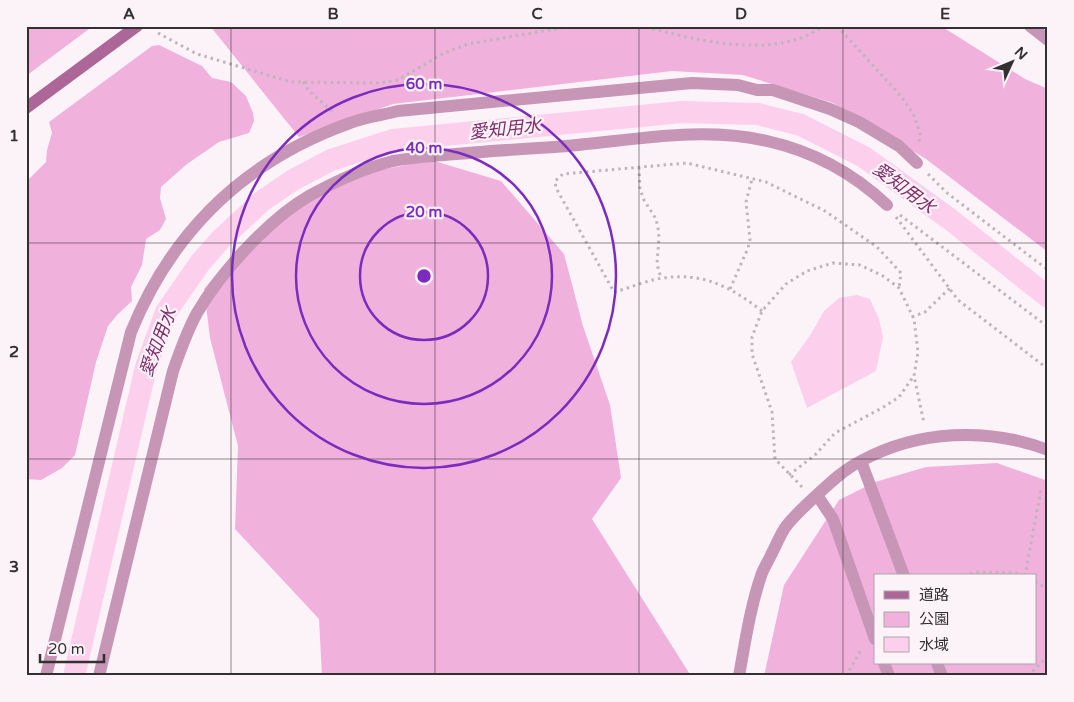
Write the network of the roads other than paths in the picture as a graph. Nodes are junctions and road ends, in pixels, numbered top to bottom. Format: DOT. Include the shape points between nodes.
graph roads {
  1 [pos="137,26"];
  2 [pos="1030,26"];
  3 [pos="1048,40"];
  4 [pos="26,108"];
  5 [pos="917,163"];
  6 [pos="887,201"];
  7 [pos="1048,450"];
  8 [pos="861,461"];
  9 [pos="816,496"];
  10 [pos="903,574"];
  11 [pos="874,635"];
  12 [pos="884,664"];
  13 [pos="937,664"];
  14 [pos="46,676"];
  15 [pos="99,676"];
  16 [pos="739,676"];
  17 [pos="889,676"];
  18 [pos="942,676"];
  1 -- 4 [label="street"];
  2 -- 3 [label="street"];
  5 -- 14 [label="street" via="899,146 830,109 773,90 692,84 398,111 351,122 296,146 246,177 200,218 154,284 131,332"];
  6 -- 15 [label="street" via="820,158 791,147 739,136 700,133 394,161 365,170 308,197 291,208 244,252 215,286 186,336 173,371"];
  7 -- 8 [label="street" via="974,434 945,435 892,447"];
  8 -- 9 [label="street" via="837,476"];
  8 -- 10 [label="street"];
  9 -- 11 [label="street" via="833,518"];
  9 -- 16 [label="street" via="786,526 761,575"];
  12 -- 17 [label="street"];
  13 -- 18 [label="street"];
}
